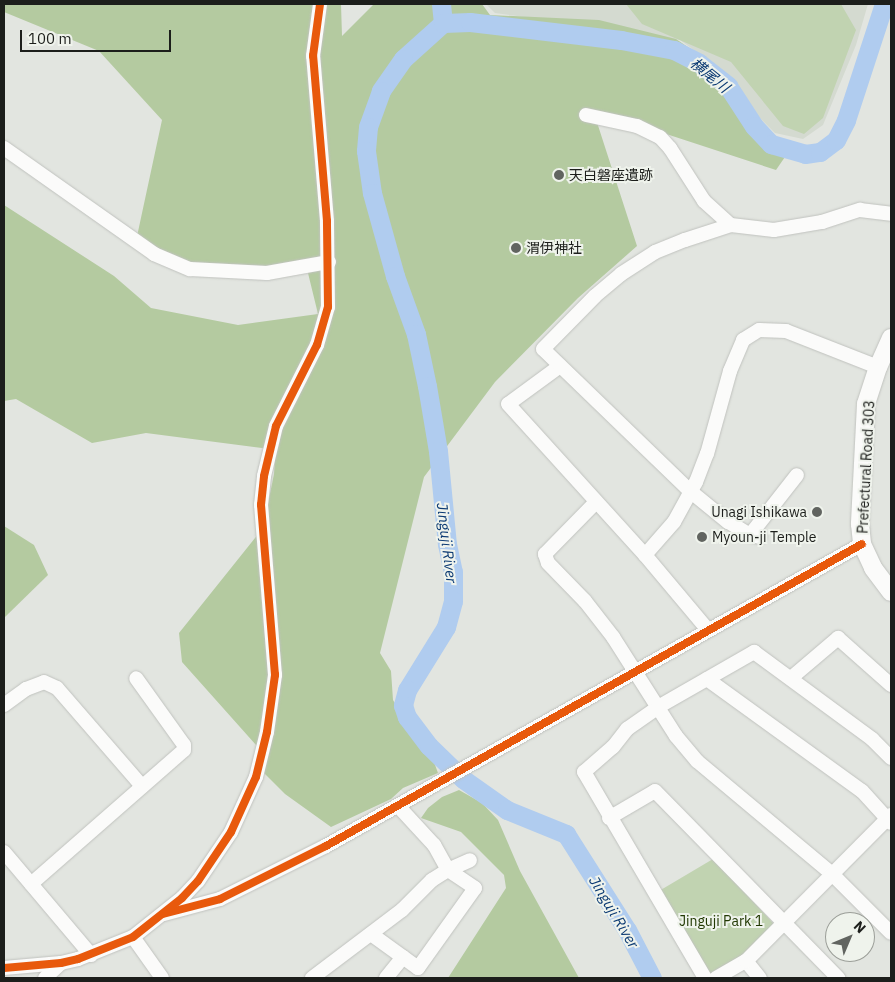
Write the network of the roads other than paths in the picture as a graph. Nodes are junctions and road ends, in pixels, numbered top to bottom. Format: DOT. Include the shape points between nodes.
graph roads {
  1 [pos="320,4"];
  2 [pos="586,115"];
  3 [pos="4,148"];
  4 [pos="891,214"];
  5 [pos="732,225"];
  6 [pos="329,262"];
  7 [pos="891,338"];
  8 [pos="884,362"];
  9 [pos="560,366"];
  10 [pos="797,475"];
  11 [pos="690,491"];
  12 [pos="596,502"];
  13 [pos="862,544"];
  14 [pos="645,555"];
  15 [pos="891,592"];
  16 [pos="708,630"];
  17 [pos="634,671"];
  18 [pos="136,678"];
  19 [pos="790,678"];
  20 [pos="707,679"];
  21 [pos="891,685"];
  22 [pos="4,705"];
  23 [pos="658,707"];
  24 [pos="891,758"];
  25 [pos="142,786"];
  26 [pos="398,806"];
  27 [pos="609,818"];
  28 [pos="890,819"];
  29 [pos="4,852"];
  30 [pos="470,860"];
  31 [pos="448,870"];
  32 [pos="832,874"];
  33 [pos="31,884"];
  34 [pos="162,914"];
  35 [pos="783,924"];
  36 [pos="891,933"];
  37 [pos="370,934"];
  38 [pos="133,937"];
  39 [pos="91,955"];
  40 [pos="403,957"];
  41 [pos="746,961"];
  42 [pos="61,963"];
  43 [pos="4,968"];
  44 [pos="45,978"];
  45 [pos="162,978"];
  46 [pos="312,978"];
  47 [pos="386,978"];
  48 [pos="704,978"];
  49 [pos="716,978"];
  50 [pos="760,978"];
  51 [pos="838,978"];
  1 -- 6 [label="street" via="313,56"];
  2 -- 5 [label="street" via="638,126 660,138 670,148 704,202"];
  3 -- 6 [label="street" via="154,254 190,269 266,274"];
  4 -- 5 [label="street" via="860,210 822,222 774,230"];
  5 -- 9 [label="street" via="655,252 621,274 543,349"];
  6 -- 34 [label="street" via="328,307 317,345 276,426 264,476 261,505 275,675 267,732 256,777 230,832 203,875"];
  7 -- 8 [label="main road, Prefectural Road 303"];
  8 -- 11 [label="street" via="786,331 759,330 743,340 730,371 707,454"];
  8 -- 13 [label="main road, Prefectural Road 303" via="866,404 860,524"];
  9 -- 11 [label="street"];
  9 -- 12 [label="street" via="508,404"];
  10 -- 11 [label="street" via="755,536 728,522"];
  11 -- 14 [label="street" via="674,522"];
  12 -- 14 [label="street"];
  12 -- 17 [label="street" via="546,554 548,563 585,601"];
  13 -- 15 [label="main road, Prefectural Road 303" via="873,568"];
  13 -- 16 [label="street"];
  14 -- 16 [label="street"];
  16 -- 17 [label="street"];
  17 -- 23 [label="street"];
  17 -- 26 [label="street"];
  18 -- 25 [label="street" via="184,745 184,750"];
  19 -- 20 [label="street" via="754,652"];
  19 -- 21 [label="street" via="838,638"];
  19 -- 24 [label="street" via="872,739"];
  20 -- 23 [label="street"];
  20 -- 28 [label="street" via="862,791"];
  22 -- 25 [label="street" via="26,689 44,682 57,688"];
  23 -- 27 [label="street" via="627,729 614,747 584,772"];
  23 -- 32 [label="street" via="676,736 698,761"];
  25 -- 33 [label="street"];
  26 -- 31 [label="street" via="434,845"];
  26 -- 34 [label="street" via="220,899"];
  27 -- 35 [label="street" via="655,791"];
  27 -- 48 [label="street"];
  28 -- 32 [label="street"];
  29 -- 33 [label="street"];
  30 -- 31 [label="street"];
  31 -- 37 [label="street"];
  31 -- 40 [label="street" via="475,888 418,968"];
  32 -- 35 [label="street"];
  32 -- 36 [label="street"];
  33 -- 39 [label="street"];
  34 -- 38 [label="street"];
  35 -- 41 [label="street"];
  35 -- 51 [label="street"];
  37 -- 40 [label="street"];
  37 -- 46 [label="street"];
  38 -- 39 [label="street"];
  38 -- 45 [label="street"];
  39 -- 42 [label="street"];
  40 -- 47 [label="street"];
  41 -- 49 [label="street"];
  41 -- 50 [label="street"];
  42 -- 43 [label="street"];
  42 -- 44 [label="street"];
}
